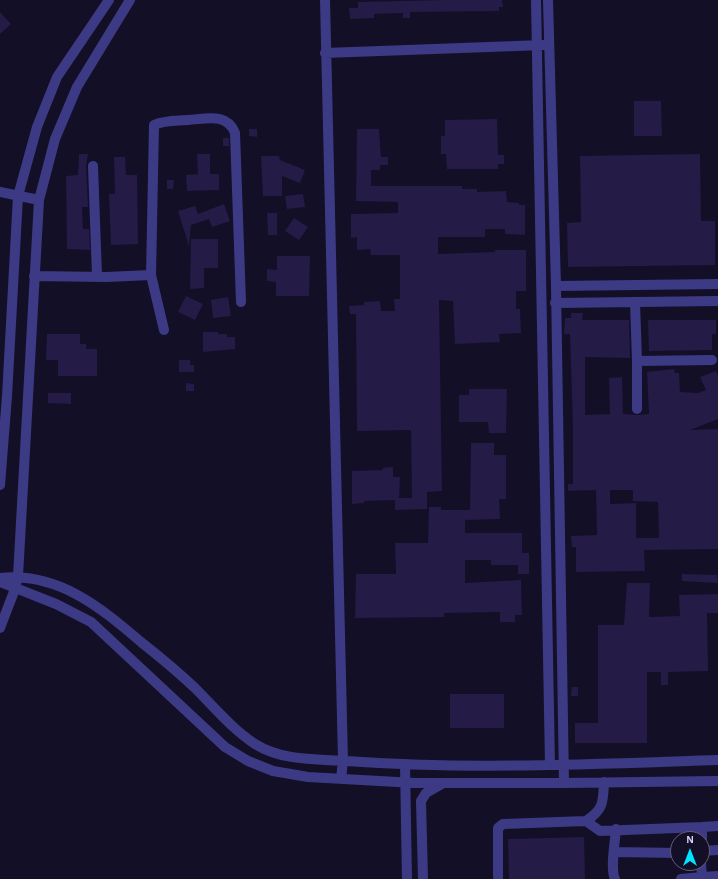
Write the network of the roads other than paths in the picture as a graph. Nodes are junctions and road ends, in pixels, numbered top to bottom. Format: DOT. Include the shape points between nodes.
graph roads {
  1 [pos="109,0"];
  2 [pos="130,0"];
  3 [pos="325,0"];
  4 [pos="536,0"];
  5 [pos="548,0"];
  6 [pos="536,44"];
  7 [pos="549,45"];
  8 [pos="325,53"];
  9 [pos="93,166"];
  10 [pos="0,192"];
  11 [pos="18,196"];
  12 [pos="39,200"];
  13 [pos="151,275"];
  14 [pos="34,276"];
  15 [pos="97,276"];
  16 [pos="718,284"];
  17 [pos="556,286"];
  18 [pos="718,301"];
  19 [pos="241,302"];
  20 [pos="635,302"];
  21 [pos="555,303"];
  22 [pos="164,330"];
  23 [pos="712,360"];
  24 [pos="637,361"];
  25 [pos="637,409"];
  26 [pos="0,485"];
  27 [pos="18,576"];
  28 [pos="0,578"];
  29 [pos="0,582"];
  30 [pos="15,589"];
  31 [pos="0,628"];
  32 [pos="718,760"];
  33 [pos="343,761"];
  34 [pos="405,764"];
  35 [pos="550,765"];
  36 [pos="564,765"];
  37 [pos="341,779"];
  38 [pos="718,781"];
  39 [pos="406,782"];
  40 [pos="604,782"];
  41 [pos="444,783"];
  42 [pos="564,783"];
  43 [pos="586,821"];
  44 [pos="718,826"];
  45 [pos="702,827"];
  46 [pos="616,829"];
  47 [pos="718,850"];
  48 [pos="614,852"];
  49 [pos="670,853"];
  50 [pos="702,871"];
  51 [pos="718,876"];
  52 [pos="702,877"];
  53 [pos="407,879"];
  54 [pos="423,879"];
  55 [pos="498,879"];
  56 [pos="615,879"];
  57 [pos="681,879"];
  1 -- 11 [label="street" via="57,77 37,128"];
  2 -- 12 [label="street" via="77,87 55,139"];
  3 -- 8 [label="street"];
  4 -- 6 [label="street"];
  5 -- 7 [label="street"];
  6 -- 7 [label="street"];
  6 -- 8 [label="street"];
  6 -- 35 [label="street"];
  7 -- 17 [label="street"];
  8 -- 33 [label="street"];
  9 -- 15 [label="street"];
  10 -- 11 [label="street"];
  11 -- 12 [label="street"];
  11 -- 26 [label="street"];
  12 -- 14 [label="street"];
  13 -- 15 [label="street"];
  13 -- 19 [label="street" via="154,125 163,121 221,118 232,126 235,133"];
  13 -- 22 [label="street"];
  14 -- 15 [label="street"];
  14 -- 27 [label="street"];
  16 -- 17 [label="street"];
  17 -- 21 [label="street"];
  18 -- 20 [label="street"];
  20 -- 21 [label="street"];
  20 -- 24 [label="street"];
  21 -- 36 [label="street"];
  23 -- 24 [label="street"];
  24 -- 25 [label="street"];
  27 -- 28 [label="street"];
  27 -- 30 [label="street"];
  27 -- 33 [label="street" via="73,591 101,608 182,675 235,728 256,744 278,754"];
  29 -- 30 [label="street"];
  30 -- 31 [label="street"];
  30 -- 37 [label="street" via="56,604 91,622 225,747 248,761 273,771"];
  32 -- 36 [label="street"];
  33 -- 34 [label="street"];
  33 -- 37 [label="street"];
  34 -- 35 [label="street"];
  34 -- 39 [label="street"];
  35 -- 36 [label="street"];
  36 -- 42 [label="street"];
  37 -- 39 [label="street"];
  38 -- 40 [label="street"];
  39 -- 41 [label="street"];
  39 -- 53 [label="street"];
  40 -- 42 [label="street"];
  40 -- 43 [label="street" via="603,802 597,814"];
  41 -- 42 [label="street"];
  41 -- 54 [label="street" via="426,793 421,801"];
  43 -- 46 [label="street" via="600,831"];
  43 -- 55 [label="street" via="503,824 498,828"];
  44 -- 45 [label="street"];
  45 -- 46 [label="street"];
  45 -- 47 [label="street" via="702,851"];
  46 -- 48 [label="street"];
  48 -- 49 [label="street"];
  48 -- 56 [label="street"];
  50 -- 52 [label="street"];
  51 -- 52 [label="street"];
  52 -- 57 [label="street"];
}
